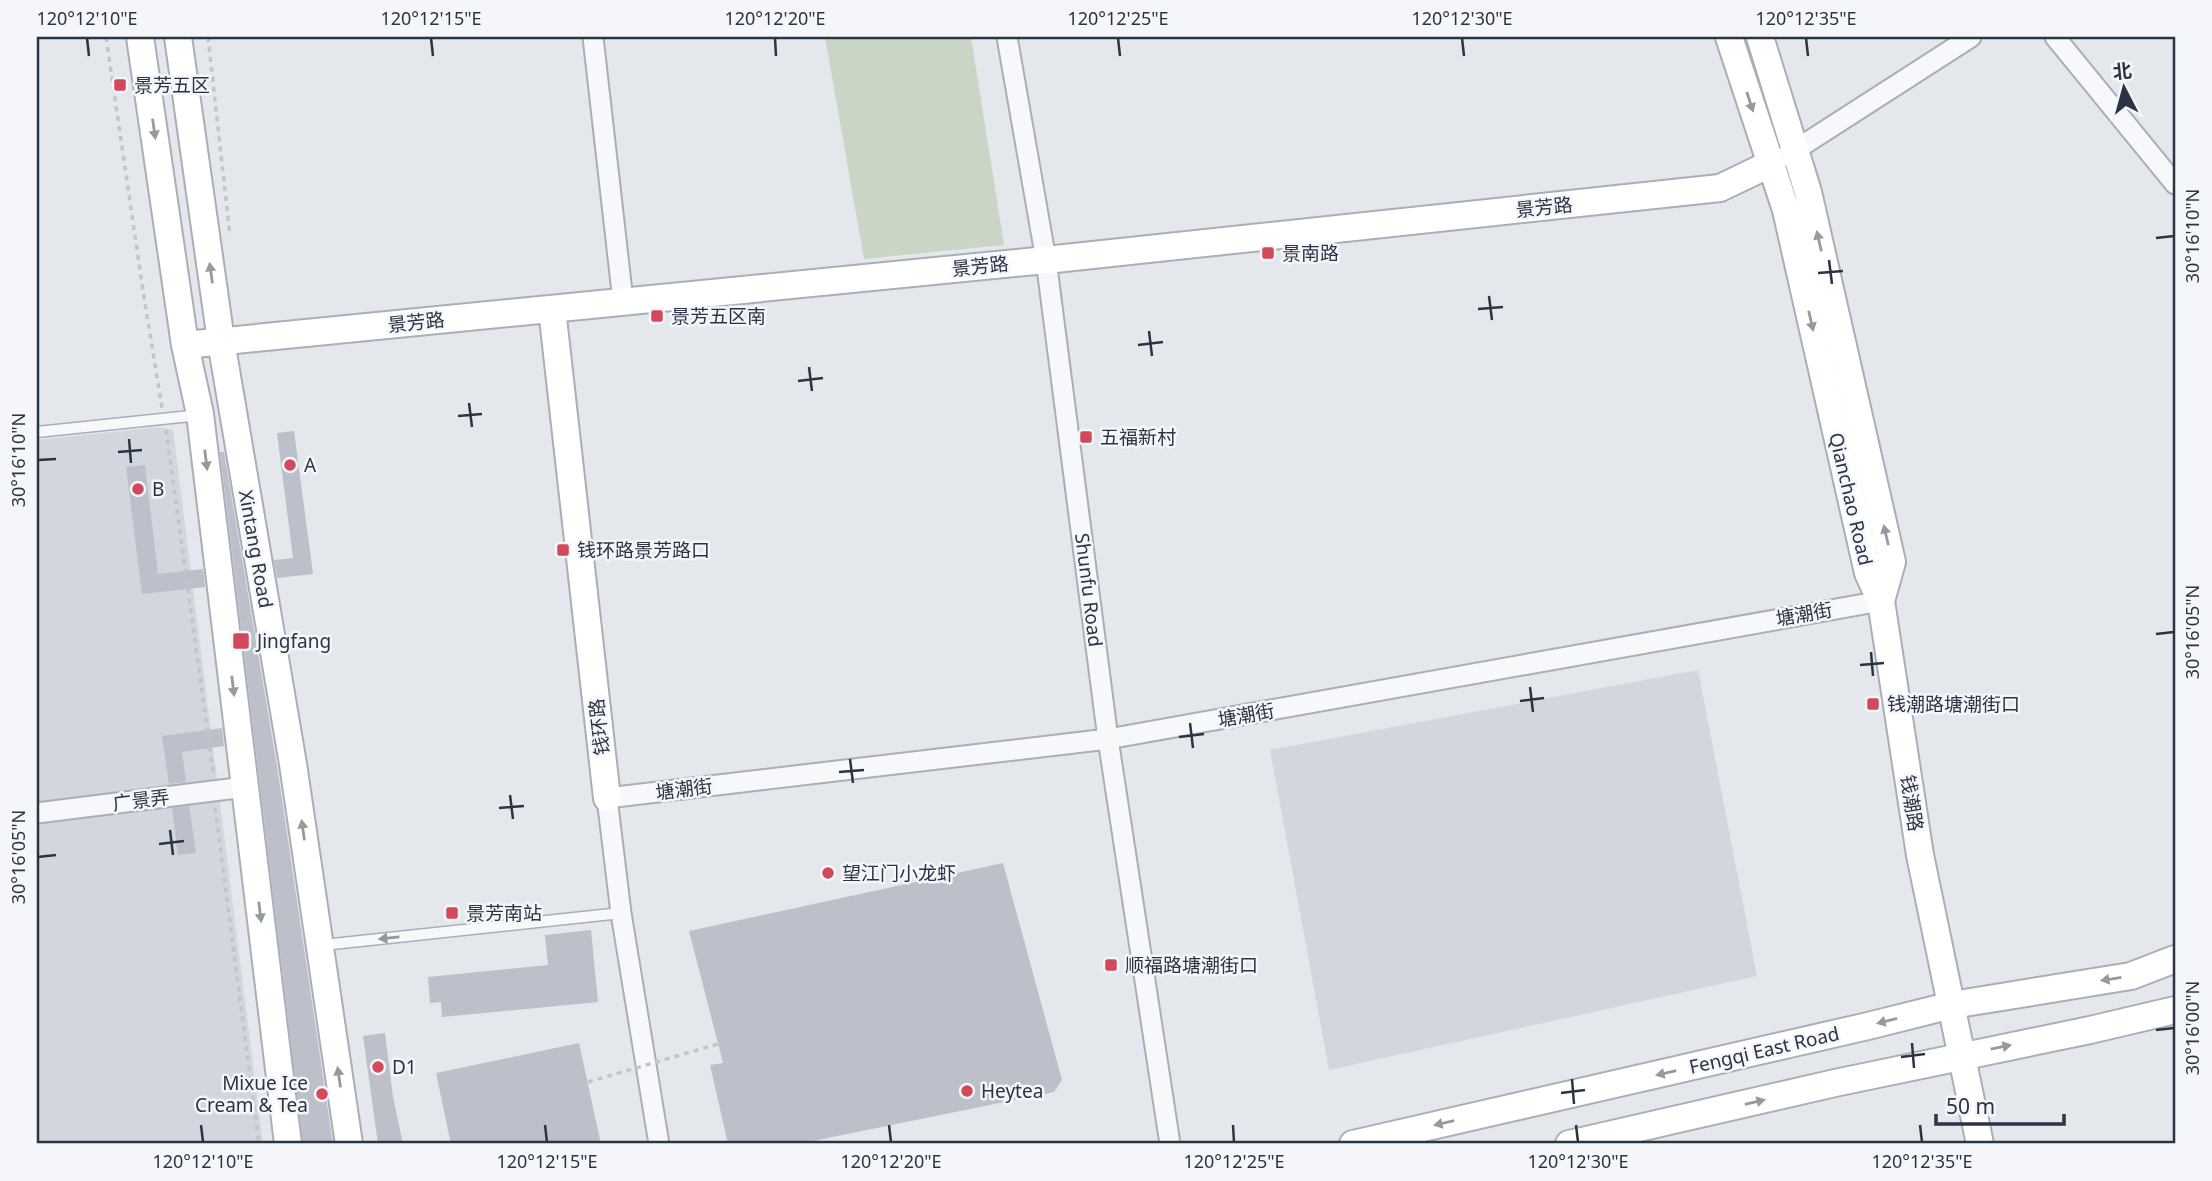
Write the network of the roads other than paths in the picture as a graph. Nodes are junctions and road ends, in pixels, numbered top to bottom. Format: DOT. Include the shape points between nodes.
graph roads {
  1 [pos="140,37"];
  2 [pos="178,37"];
  3 [pos="593,37"];
  4 [pos="1007,37"];
  5 [pos="1729,37"];
  6 [pos="1760,37"];
  7 [pos="1971,37"];
  8 [pos="2055,37"];
  9 [pos="1797,150"];
  10 [pos="1770,164"];
  11 [pos="2175,184"];
  12 [pos="1045,260"];
  13 [pos="623,301"];
  14 [pos="552,309"];
  15 [pos="221,341"];
  16 [pos="185,345"];
  17 [pos="200,414"];
  18 [pos="37,432"];
  19 [pos="1881,601"];
  20 [pos="1108,739"];
  21 [pos="245,786"];
  22 [pos="607,798"];
  23 [pos="37,813"];
  24 [pos="621,913"];
  25 [pos="320,946"];
  26 [pos="2175,958"];
  27 [pos="1952,1005"];
  28 [pos="2175,1010"];
  29 [pos="1961,1055"];
  30 [pos="288,1144"];
  31 [pos="349,1144"];
  32 [pos="659,1144"];
  33 [pos="1170,1144"];
  34 [pos="1353,1144"];
  35 [pos="1569,1144"];
  36 [pos="1980,1144"];
  1 -- 16 [label="main road, Xintang Road, one-way"];
  15 -- 2 [label="main road, Xintang Road, one-way"];
  3 -- 13 [label="street"];
  4 -- 12 [label="street, Shunfu Road"];
  5 -- 10 [label="main road, Qianchao Road, one-way"];
  6 -- 9 [label="main road, Qianchao Road"];
  7 -- 9 [label="street"];
  8 -- 11 [label="street"];
  9 -- 10 [label="street"];
  19 -- 9 [label="main road, Qianchao Road, one-way" via="1892,562"];
  10 -- 12 [label="main road, 景芳路" via="1720,188"];
  10 -- 19 [label="main road, Qianchao Road, one-way" via="1786,211 1868,573"];
  12 -- 13 [label="main road, 景芳路"];
  12 -- 20 [label="street, Shunfu Road"];
  13 -- 14 [label="main road, 景芳路"];
  14 -- 15 [label="main road, 景芳路"];
  14 -- 22 [label="main road, 钱环路"];
  15 -- 16 [label="main road, 景芳路"];
  25 -- 15 [label="main road, Xintang Road, one-way"];
  16 -- 17 [label="main road, Xintang Road"];
  17 -- 18 [label="lane"];
  17 -- 21 [label="main road, Xintang Road, one-way"];
  19 -- 20 [label="street, 塘潮街"];
  19 -- 27 [label="main road, 钱潮路" via="1920,855"];
  20 -- 22 [label="street, 塘潮街"];
  20 -- 33 [label="street, Shunfu Road"];
  21 -- 23 [label="street, 广景弄"];
  21 -- 30 [label="main road, Xintang Road, one-way"];
  22 -- 24 [label="street, 钱环路"];
  24 -- 25 [label="lane, one-way"];
  24 -- 32 [label="street, 钱环路"];
  31 -- 25 [label="main road, Xintang Road, one-way"];
  26 -- 27 [label="main road, Fengqi East Road, one-way" via="2131,976"];
  27 -- 29 [label="main road"];
  27 -- 34 [label="main road, Fengqi East Road, one-way"];
  29 -- 28 [label="main road, one-way"];
  35 -- 29 [label="main road, one-way"];
  29 -- 36 [label="main road"];
}
